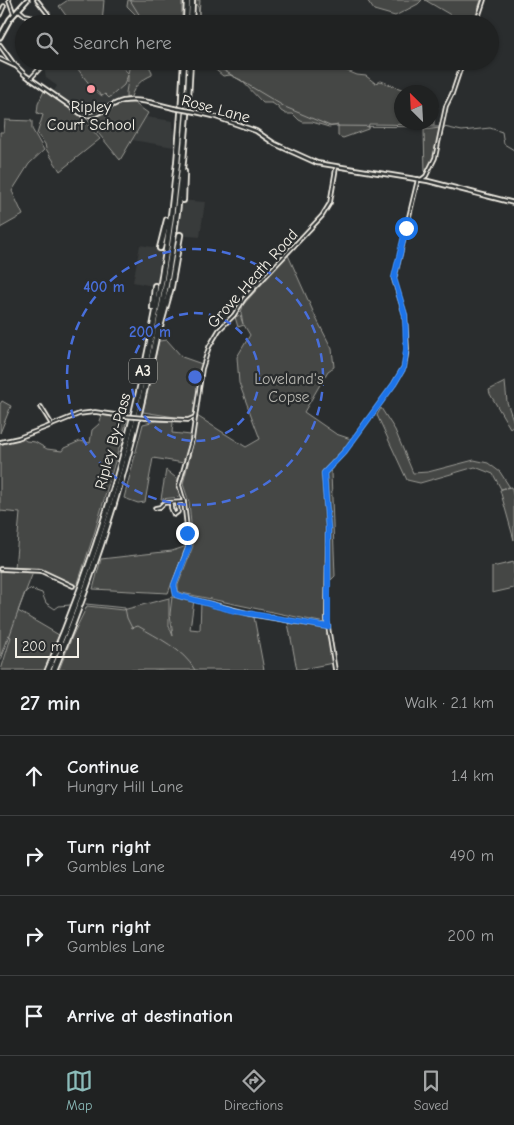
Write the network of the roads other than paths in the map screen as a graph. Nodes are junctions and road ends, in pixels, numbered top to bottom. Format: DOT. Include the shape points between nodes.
graph roads {
  1 [pos="9,0"];
  2 [pos="27,0"];
  3 [pos="37,0"];
  4 [pos="187,0"];
  5 [pos="192,0"];
  6 [pos="484,0"];
  7 [pos="4,6"];
  8 [pos="18,9"];
  9 [pos="14,14"];
  10 [pos="48,14"];
  11 [pos="0,15"];
  12 [pos="25,15"];
  13 [pos="186,15"];
  14 [pos="191,15"];
  15 [pos="479,15"];
  16 [pos="0,37"];
  17 [pos="0,45"];
  18 [pos="9,57"];
  19 [pos="0,59"];
  20 [pos="5,60"];
  21 [pos="15,64"];
  22 [pos="15,66"];
  23 [pos="20,70"];
  24 [pos="38,70"];
  25 [pos="183,70"];
  26 [pos="189,70"];
  27 [pos="460,70"];
  28 [pos="30,79"];
  29 [pos="184,136"];
  30 [pos="336,168"];
  31 [pos="176,171"];
  32 [pos="426,176"];
  33 [pos="420,179"];
  34 [pos="428,181"];
  35 [pos="183,200"];
  36 [pos="514,204"];
  37 [pos="180,236"];
  38 [pos="160,248"];
  39 [pos="155,286"];
  40 [pos="145,372"];
  41 [pos="41,407"];
  42 [pos="195,417"];
  43 [pos="188,420"];
  44 [pos="194,424"];
  45 [pos="52,425"];
  46 [pos="0,442"];
  47 [pos="184,502"];
  48 [pos="171,503"];
  49 [pos="177,503"];
  50 [pos="155,508"];
  51 [pos="0,570"];
  52 [pos="73,586"];
  53 [pos="176,595"];
  54 [pos="172,596"];
  55 [pos="328,627"];
  56 [pos="48,670"];
  57 [pos="54,670"];
  58 [pos="335,670"];
  1 -- 9 [label="street"];
  2 -- 8 [label="main road"];
  3 -- 10 [label="street"];
  4 -- 13 [label="highway"];
  5 -- 14 [label="highway"];
  6 -- 15 [label="street"];
  7 -- 11 [label="street"];
  8 -- 9 [label="main road"];
  8 -- 12 [label="street"];
  9 -- 16 [label="main road"];
  17 -- 18 [label="street, Rose Lane"];
  18 -- 20 [label="street"];
  18 -- 21 [label="street, Rose Lane"];
  19 -- 20 [label="street, Rose Lane"];
  20 -- 22 [label="street, Rose Lane"];
  23 -- 28 [label="street, Rose Lane"];
  24 -- 28 [label="street"];
  25 -- 31 [label="highway, Ripley By-Pass / A3"];
  26 -- 29 [label="highway, Ripley By-Pass / A3"];
  27 -- 32 [label="street" via="446,106 435,158"];
  28 -- 30 [label="street, Rose Lane, bridge" via="85,116 126,100 196,112 256,131 298,156"];
  29 -- 35 [label="highway"];
  29 -- 40 [label="highway, Ripley By-Pass / A3" via="170,255"];
  30 -- 33 [label="street, Rose Lane"];
  30 -- 42 [label="street, Grove Heath Road" via="330,203 322,216 248,295 212,340 202,369"];
  31 -- 38 [label="highway"];
  31 -- 40 [label="highway, Ripley By-Pass / A3"];
  32 -- 33 [label="street"];
  32 -- 34 [label="street"];
  33 -- 34 [label="street, Rose Lane"];
  33 -- 55 [label="street" via="394,278 405,315 404,367 345,451 324,473 328,529"];
  34 -- 36 [label="street, Rose Lane"];
  37 -- 40 [label="highway" via="170,287"];
  39 -- 40 [label="highway"];
  40 -- 56 [label="highway, Ripley By-Pass / A3" via="119,470 83,582"];
  40 -- 57 [label="highway, Ripley By-Pass / A3" via="123,471 88,583"];
  41 -- 45 [label="street"];
  42 -- 43 [label="street"];
  42 -- 44 [label="street, Grove Heath Road"];
  43 -- 44 [label="street"];
  43 -- 45 [label="street, bridge" via="95,412 73,415"];
  44 -- 47 [label="street, Grove Heath Road" via="179,485"];
  45 -- 46 [label="street"];
  47 -- 49 [label="street"];
  47 -- 53 [label="street, Grove Heath Road" via="189,545 174,585"];
  48 -- 49 [label="street"];
  48 -- 49 [label="street" via="174,515 178,512"];
  48 -- 50 [label="street"];
  51 -- 52 [label="street" via="41,571"];
  53 -- 54 [label="street"];
  53 -- 55 [label="street" via="235,611"];
  55 -- 58 [label="street"];
}
